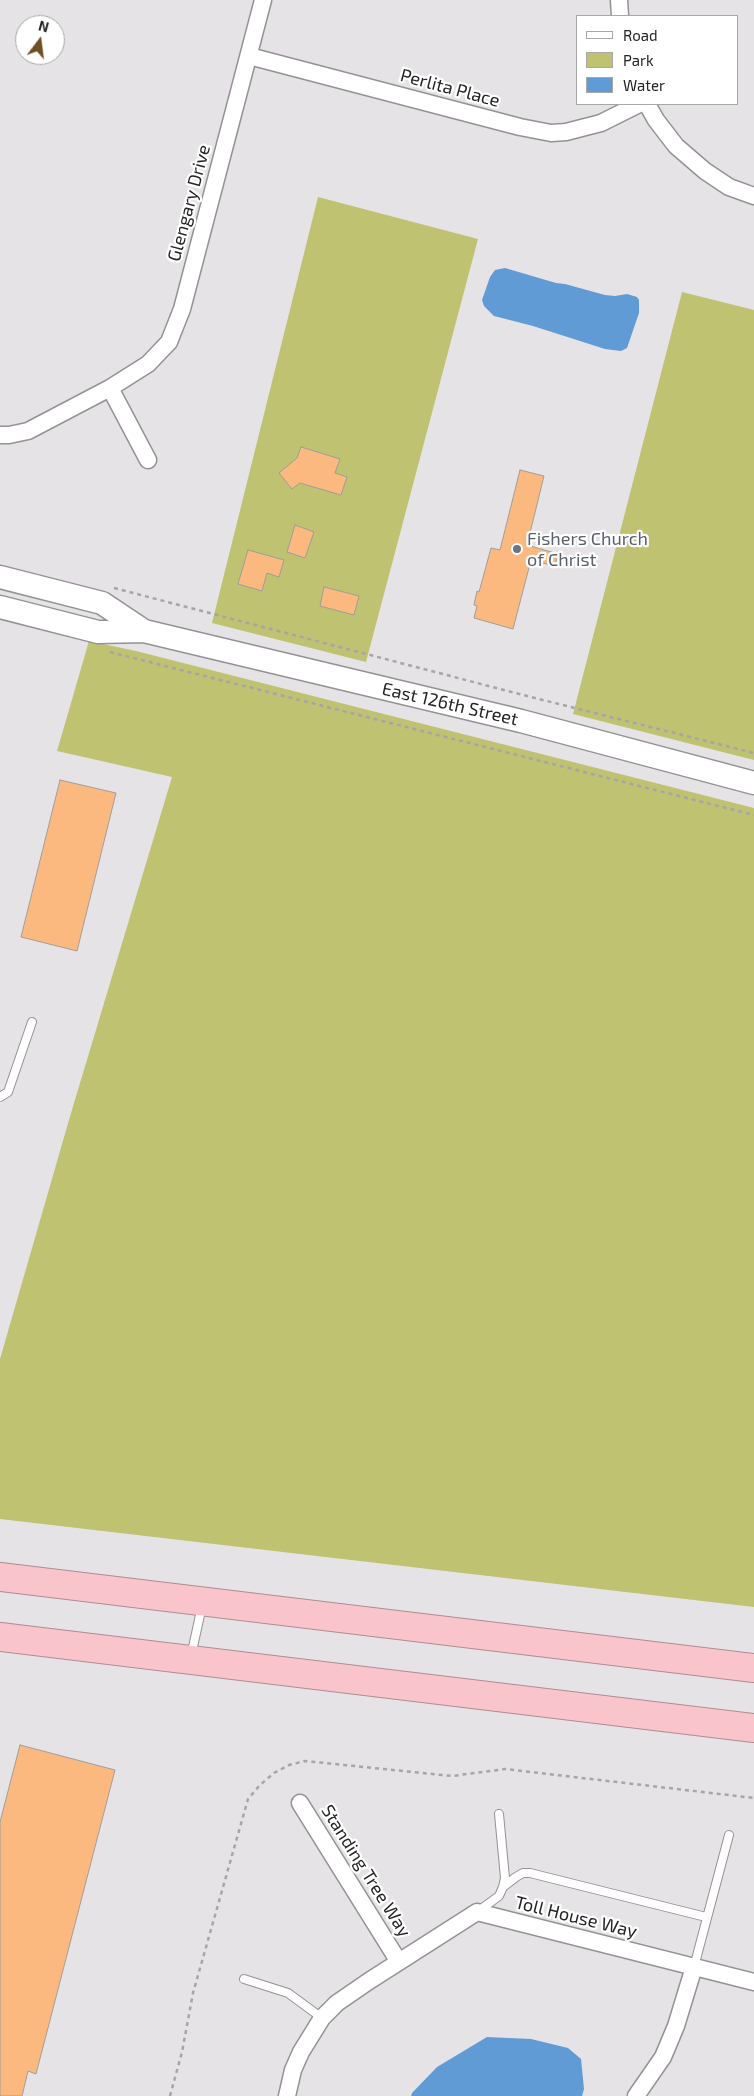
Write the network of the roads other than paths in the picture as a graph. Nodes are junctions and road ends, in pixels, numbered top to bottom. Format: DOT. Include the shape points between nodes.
graph roads {
  1 [pos="264,0"];
  2 [pos="619,0"];
  3 [pos="620,15"];
  4 [pos="249,56"];
  5 [pos="637,105"];
  6 [pos="648,105"];
  7 [pos="754,196"];
  8 [pos="110,388"];
  9 [pos="0,435"];
  10 [pos="148,460"];
  11 [pos="0,577"];
  12 [pos="0,607"];
  13 [pos="144,631"];
  14 [pos="754,783"];
  15 [pos="32,1022"];
  16 [pos="0,1097"];
  17 [pos="0,1577"];
  18 [pos="203,1602"];
  19 [pos="0,1637"];
  20 [pos="190,1660"];
  21 [pos="754,1668"];
  22 [pos="754,1728"];
  23 [pos="300,1803"];
  24 [pos="499,1814"];
  25 [pos="729,1835"];
  26 [pos="503,1887"];
  27 [pos="477,1912"];
  28 [pos="706,1917"];
  29 [pos="399,1962"];
  30 [pos="694,1967"];
  31 [pos="244,1978"];
  32 [pos="754,1982"];
  33 [pos="322,2018"];
  34 [pos="287,2096"];
  35 [pos="636,2096"];
  1 -- 4 [label="street, Glengary Drive"];
  2 -- 3 [label="street"];
  4 -- 5 [label="street, Perlita Place" via="551,133 601,123"];
  4 -- 8 [label="street, Glengary Drive" via="176,326 160,353"];
  6 -- 7 [label="street" via="676,146 705,171 730,187"];
  8 -- 9 [label="street, Glengary Drive" via="28,431"];
  8 -- 10 [label="street"];
  11 -- 13 [label="main road, East 126th Street" via="102,603"];
  12 -- 13 [label="main road, East 126th Street" via="98,632"];
  13 -- 14 [label="main road, East 126th Street" via="521,721"];
  15 -- 16 [label="lane" via="8,1092"];
  17 -- 18 [label="highway"];
  18 -- 20 [label="lane"];
  18 -- 21 [label="highway"];
  19 -- 20 [label="highway"];
  20 -- 22 [label="highway"];
  23 -- 29 [label="street, Standing Tree Way"];
  24 -- 26 [label="lane"];
  25 -- 28 [label="lane"];
  26 -- 27 [label="lane" via="499,1896"];
  26 -- 28 [label="lane" via="523,1873 530,1873"];
  27 -- 29 [label="street"];
  27 -- 30 [label="street, Toll House Way"];
  28 -- 30 [label="lane"];
  29 -- 33 [label="street" via="337,2003"];
  30 -- 32 [label="street, Toll House Way"];
  30 -- 35 [label="street" via="663,2057"];
  31 -- 33 [label="lane" via="288,1993"];
  33 -- 34 [label="street" via="301,2052"];
}
